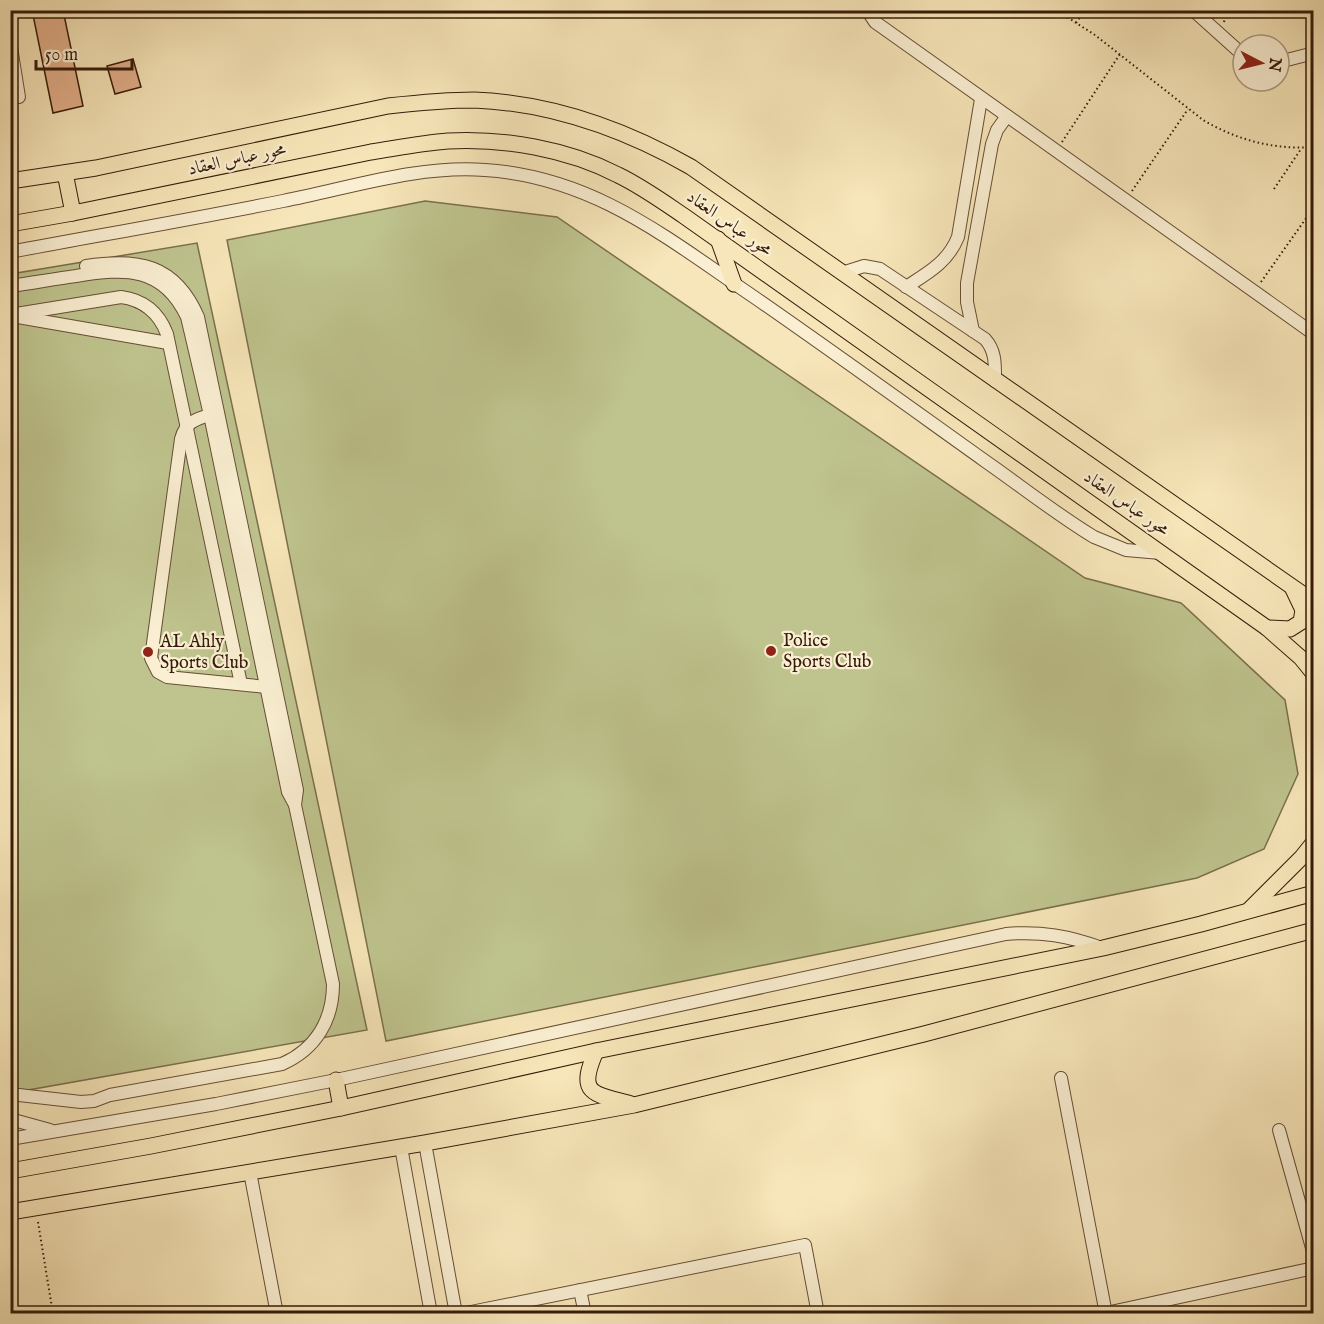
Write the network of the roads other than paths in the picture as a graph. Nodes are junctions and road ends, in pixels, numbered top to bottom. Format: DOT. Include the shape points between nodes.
graph roads {
  1 [pos="867,10"];
  2 [pos="1192,10"];
  3 [pos="10,41"];
  4 [pos="1231,44"];
  5 [pos="1314,53"];
  6 [pos="1291,59"];
  7 [pos="19,97"];
  8 [pos="981,99"];
  9 [pos="1007,116"];
  10 [pos="973,155"];
  11 [pos="990,158"];
  12 [pos="65,173"];
  13 [pos="10,181"];
  14 [pos="968,185"];
  15 [pos="985,187"];
  16 [pos="73,213"];
  17 [pos="962,218"];
  18 [pos="979,220"];
  19 [pos="10,224"];
  20 [pos="718,239"];
  21 [pos="10,252"];
  22 [pos="842,273"];
  23 [pos="10,278"];
  24 [pos="734,284"];
  25 [pos="10,286"];
  26 [pos="906,287"];
  27 [pos="10,316"];
  28 [pos="973,331"];
  29 [pos="1314,334"];
  30 [pos="168,343"];
  31 [pos="995,381"];
  32 [pos="210,415"];
  33 [pos="186,426"];
  34 [pos="1162,554"];
  35 [pos="1292,587"];
  36 [pos="1314,602"];
  37 [pos="1267,628"];
  38 [pos="1314,674"];
  39 [pos="241,684"];
  40 [pos="267,687"];
  41 [pos="295,805"];
  42 [pos="1314,842"];
  43 [pos="1314,893"];
  44 [pos="1248,911"];
  45 [pos="1314,930"];
  46 [pos="1103,948"];
  47 [pos="596,1051"];
  48 [pos="1061,1078"];
  49 [pos="336,1080"];
  50 [pos="10,1087"];
  51 [pos="10,1094"];
  52 [pos="110,1095"];
  53 [pos="634,1105"];
  54 [pos="341,1108"];
  55 [pos="10,1119"];
  56 [pos="1279,1130"];
  57 [pos="57,1132"];
  58 [pos="10,1139"];
  59 [pos="424,1143"];
  60 [pos="401,1147"];
  61 [pos="10,1171"];
  62 [pos="250,1172"];
  63 [pos="10,1212"];
  64 [pos="1314,1255"];
  65 [pos="1314,1268"];
  66 [pos="580,1290"];
  67 [pos="1106,1313"];
  68 [pos="278,1314"];
  69 [pos="431,1314"];
  70 [pos="456,1314"];
  71 [pos="461,1314"];
  72 [pos="585,1314"];
  73 [pos="818,1314"];
  1 -- 8 [label="street" via="875,22"];
  2 -- 4 [label="street"];
  3 -- 7 [label="street"];
  5 -- 6 [label="street"];
  8 -- 9 [label="street"];
  8 -- 10 [label="street"];
  9 -- 11 [label="street" via="994,137"];
  9 -- 29 [label="street"];
  10 -- 11 [label="street"];
  10 -- 14 [label="street"];
  11 -- 15 [label="street"];
  12 -- 13 [label="main road, محور عباس العقاد"];
  12 -- 16 [label="main road"];
  12 -- 22 [label="main road, محور عباس العقاد" via="387,106 475,100 520,105 610,127 651,145 691,167"];
  14 -- 15 [label="street"];
  14 -- 17 [label="street"];
  15 -- 18 [label="street"];
  16 -- 19 [label="main road, محور عباس العقاد"];
  16 -- 20 [label="main road, محور عباس العقاد" via="381,150 450,141 494,142 577,158 617,174"];
  17 -- 18 [label="street"];
  17 -- 26 [label="street" via="950,254"];
  18 -- 28 [label="street" via="966,293"];
  20 -- 24 [label="main road"];
  20 -- 34 [label="main road, محور عباس العقاد"];
  21 -- 24 [label="street" via="415,173 485,170 531,176 596,197 637,218"];
  22 -- 26 [label="street" via="874,267"];
  22 -- 31 [label="main road, محور عباس العقاد"];
  23 -- 41 [label="street" via="130,262 166,275 193,306 200,324 297,790"];
  24 -- 34 [label="street" via="1094,537 1126,550"];
  25 -- 32 [label="street" via="120,271 142,274 161,283 176,297 188,317"];
  26 -- 28 [label="street"];
  27 -- 30 [label="street"];
  27 -- 30 [label="street" via="112,297 130,298 153,311 164,326"];
  28 -- 31 [label="street" via="991,347"];
  30 -- 33 [label="street"];
  31 -- 35 [label="main road, محور عباس العقاد"];
  32 -- 33 [label="street"];
  32 -- 40 [label="street"];
  33 -- 39 [label="street"];
  33 -- 39 [label="street" via="181,439 151,658 155,668 167,677"];
  34 -- 37 [label="main road, محور عباس العقاد"];
  35 -- 36 [label="main road, محور عباس العقاد"];
  35 -- 37 [label="main road" via="1303,610 1301,622 1290,629"];
  37 -- 38 [label="main road, محور عباس العقاد" via="1302,658"];
  39 -- 40 [label="street"];
  40 -- 41 [label="street" via="288,792"];
  41 -- 52 [label="street" via="333,984 328,1016 318,1036 303,1052 282,1064"];
  42 -- 44 [label="main road"];
  43 -- 44 [label="main road"];
  44 -- 46 [label="main road"];
  45 -- 53 [label="main road" via="924,1034"];
  46 -- 47 [label="main road"];
  46 -- 49 [label="street" via="1046,933 1006,934"];
  47 -- 53 [label="main road" via="586,1076 590,1088"];
  47 -- 54 [label="main road"];
  48 -- 67 [label="street"];
  49 -- 54 [label="main road"];
  49 -- 57 [label="street"];
  50 -- 52 [label="street" via="69,1095"];
  51 -- 52 [label="street" via="81,1102"];
  53 -- 59 [label="main road"];
  54 -- 61 [label="main road"];
  55 -- 57 [label="street"];
  56 -- 64 [label="street"];
  57 -- 58 [label="street"];
  59 -- 60 [label="main road"];
  59 -- 70 [label="street"];
  60 -- 62 [label="main road"];
  60 -- 69 [label="street"];
  62 -- 63 [label="main road"];
  62 -- 68 [label="street"];
  65 -- 67 [label="street"];
  66 -- 71 [label="street"];
  66 -- 72 [label="street"];
  66 -- 73 [label="street" via="805,1245"];
}
